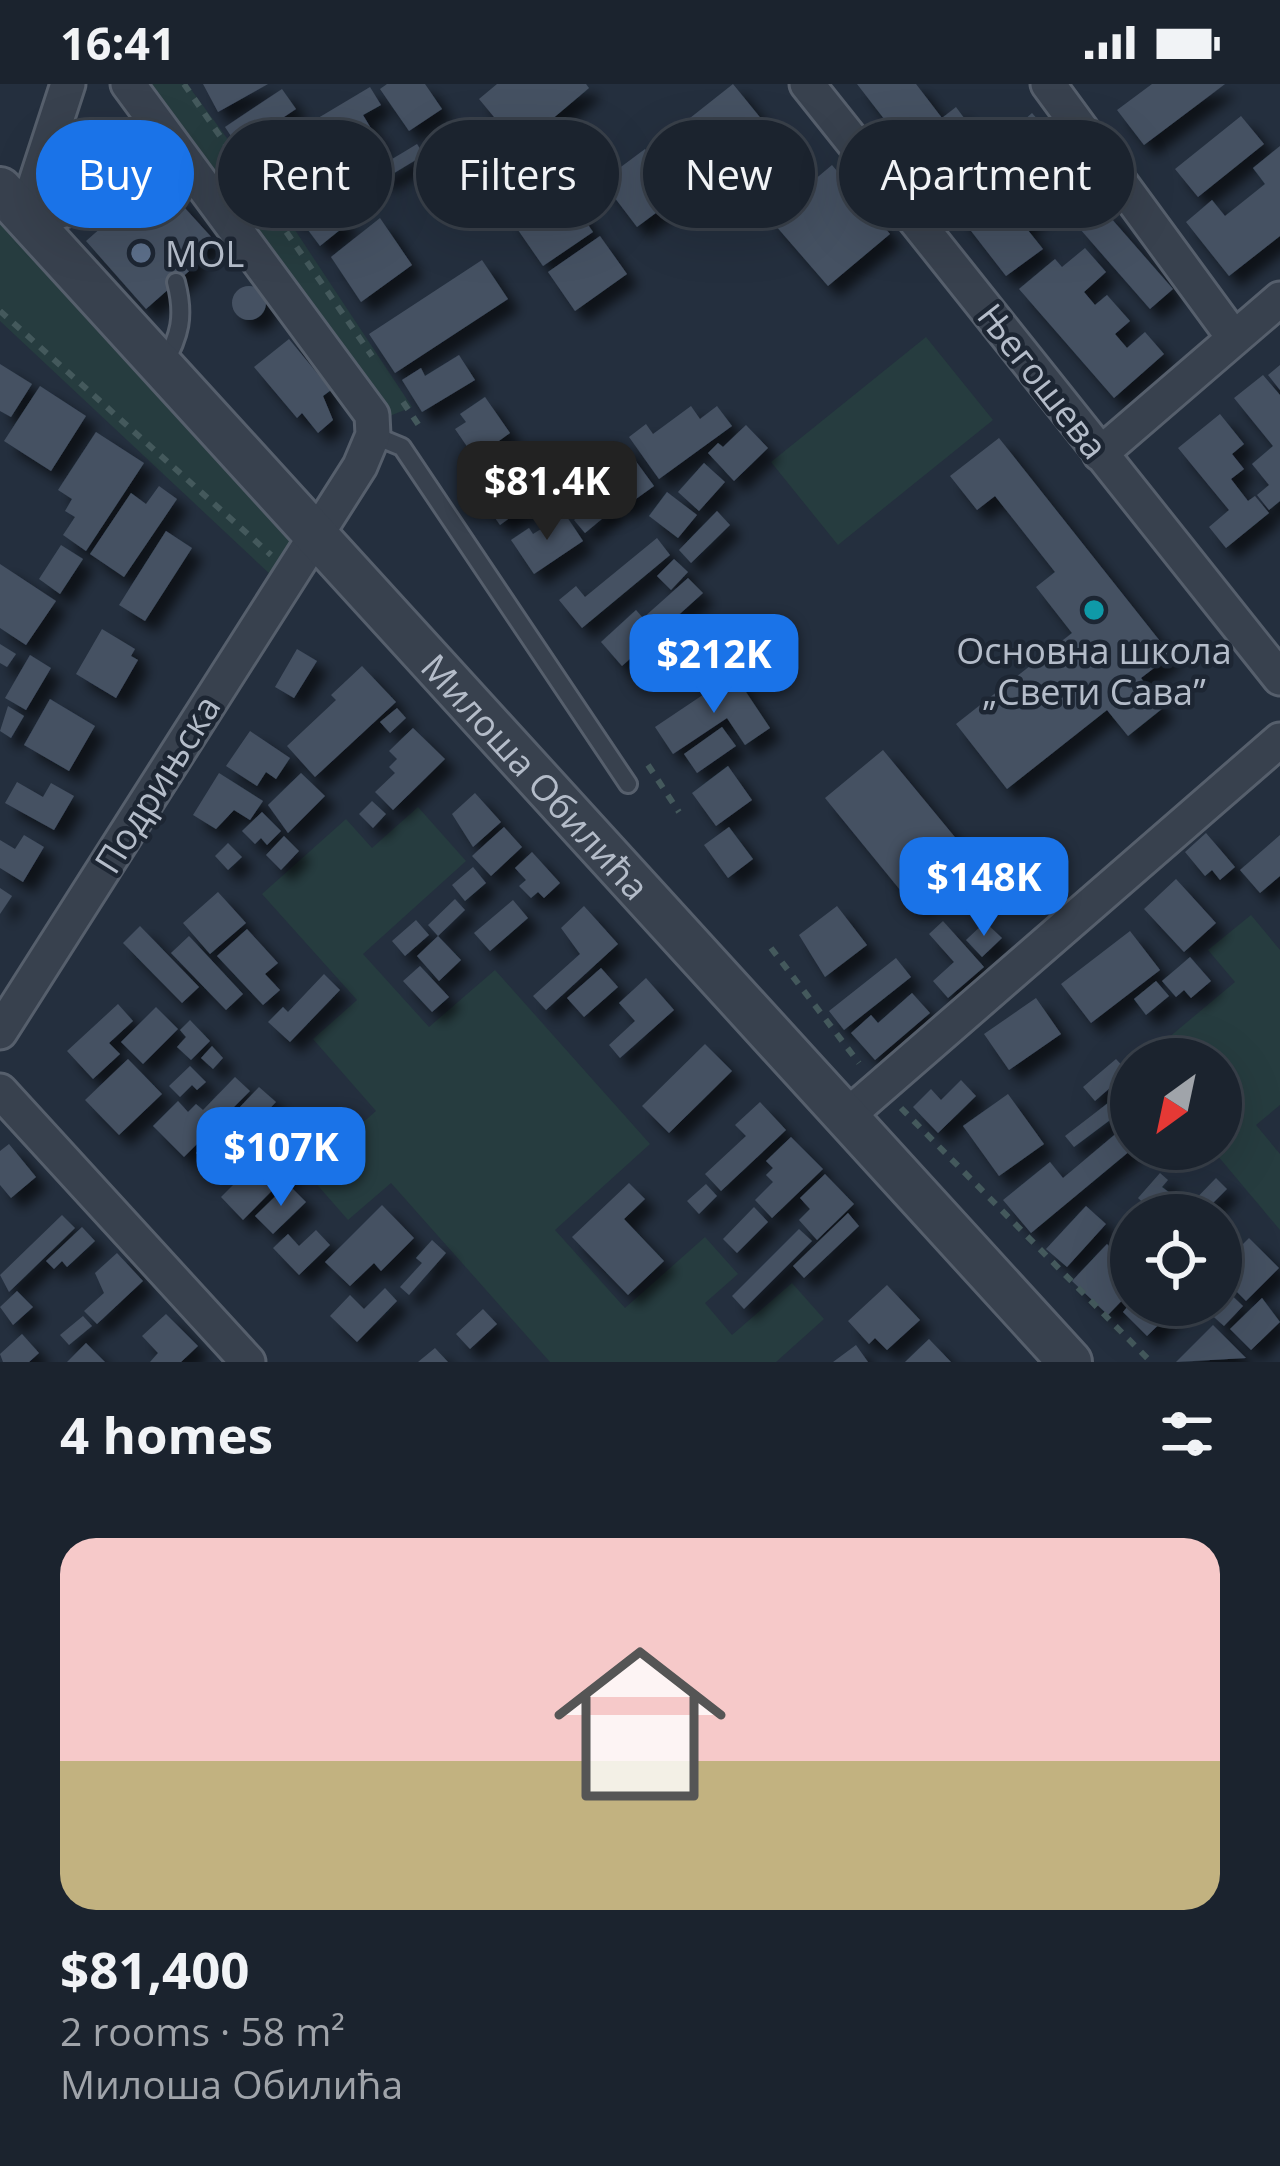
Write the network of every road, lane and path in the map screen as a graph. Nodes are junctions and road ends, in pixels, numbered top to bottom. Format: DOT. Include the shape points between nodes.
graph roads {
  1 [pos="68,84"];
  2 [pos="128,84"];
  3 [pos="807,84"];
  4 [pos="1064,90"];
  5 [pos="20,208"];
  6 [pos="176,282"];
  7 [pos="1280,299"];
  8 [pos="0,311"];
  9 [pos="1234,338"];
  10 [pos="162,368"];
  11 [pos="373,435"];
  12 [pos="1100,454"];
  13 [pos="315,536"];
  14 [pos="290,575"];
  15 [pos="1280,678"];
  16 [pos="1280,740"];
  17 [pos="628,784"];
  18 [pos="771,948"];
  19 [pos="0,1032"];
  20 [pos="881,1087"];
  21 [pos="0,1090"];
  22 [pos="847,1116"];
  23 [pos="248,1362"];
  24 [pos="1070,1362"];
  25 [pos="1151,1362"];
  1 -- 5 [label="street"];
  2 -- 11 [label="street" via="372,415"];
  3 -- 12 [label="street, Његошева"];
  4 -- 9 [label="street"];
  5 -- 10 [label="street, Милоша Обилића"];
  6 -- 10 [label="lane" via="180,335"];
  7 -- 9 [label="street"];
  8 -- 14 [label="path"];
  9 -- 12 [label="street"];
  10 -- 13 [label="street, Милоша Обилића"];
  11 -- 13 [label="street, Подрињска"];
  11 -- 17 [label="lane" via="402,447"];
  12 -- 15 [label="street, Његошева"];
  13 -- 14 [label="street, Подрињска"];
  13 -- 22 [label="street, Милоша Обилића"];
  14 -- 19 [label="street, Подрињска"];
  16 -- 20 [label="street"];
  18 -- 20 [label="path"];
  20 -- 22 [label="street"];
  20 -- 25 [label="path"];
  21 -- 23 [label="street"];
  22 -- 24 [label="street, Милоша Обилића"];
}
